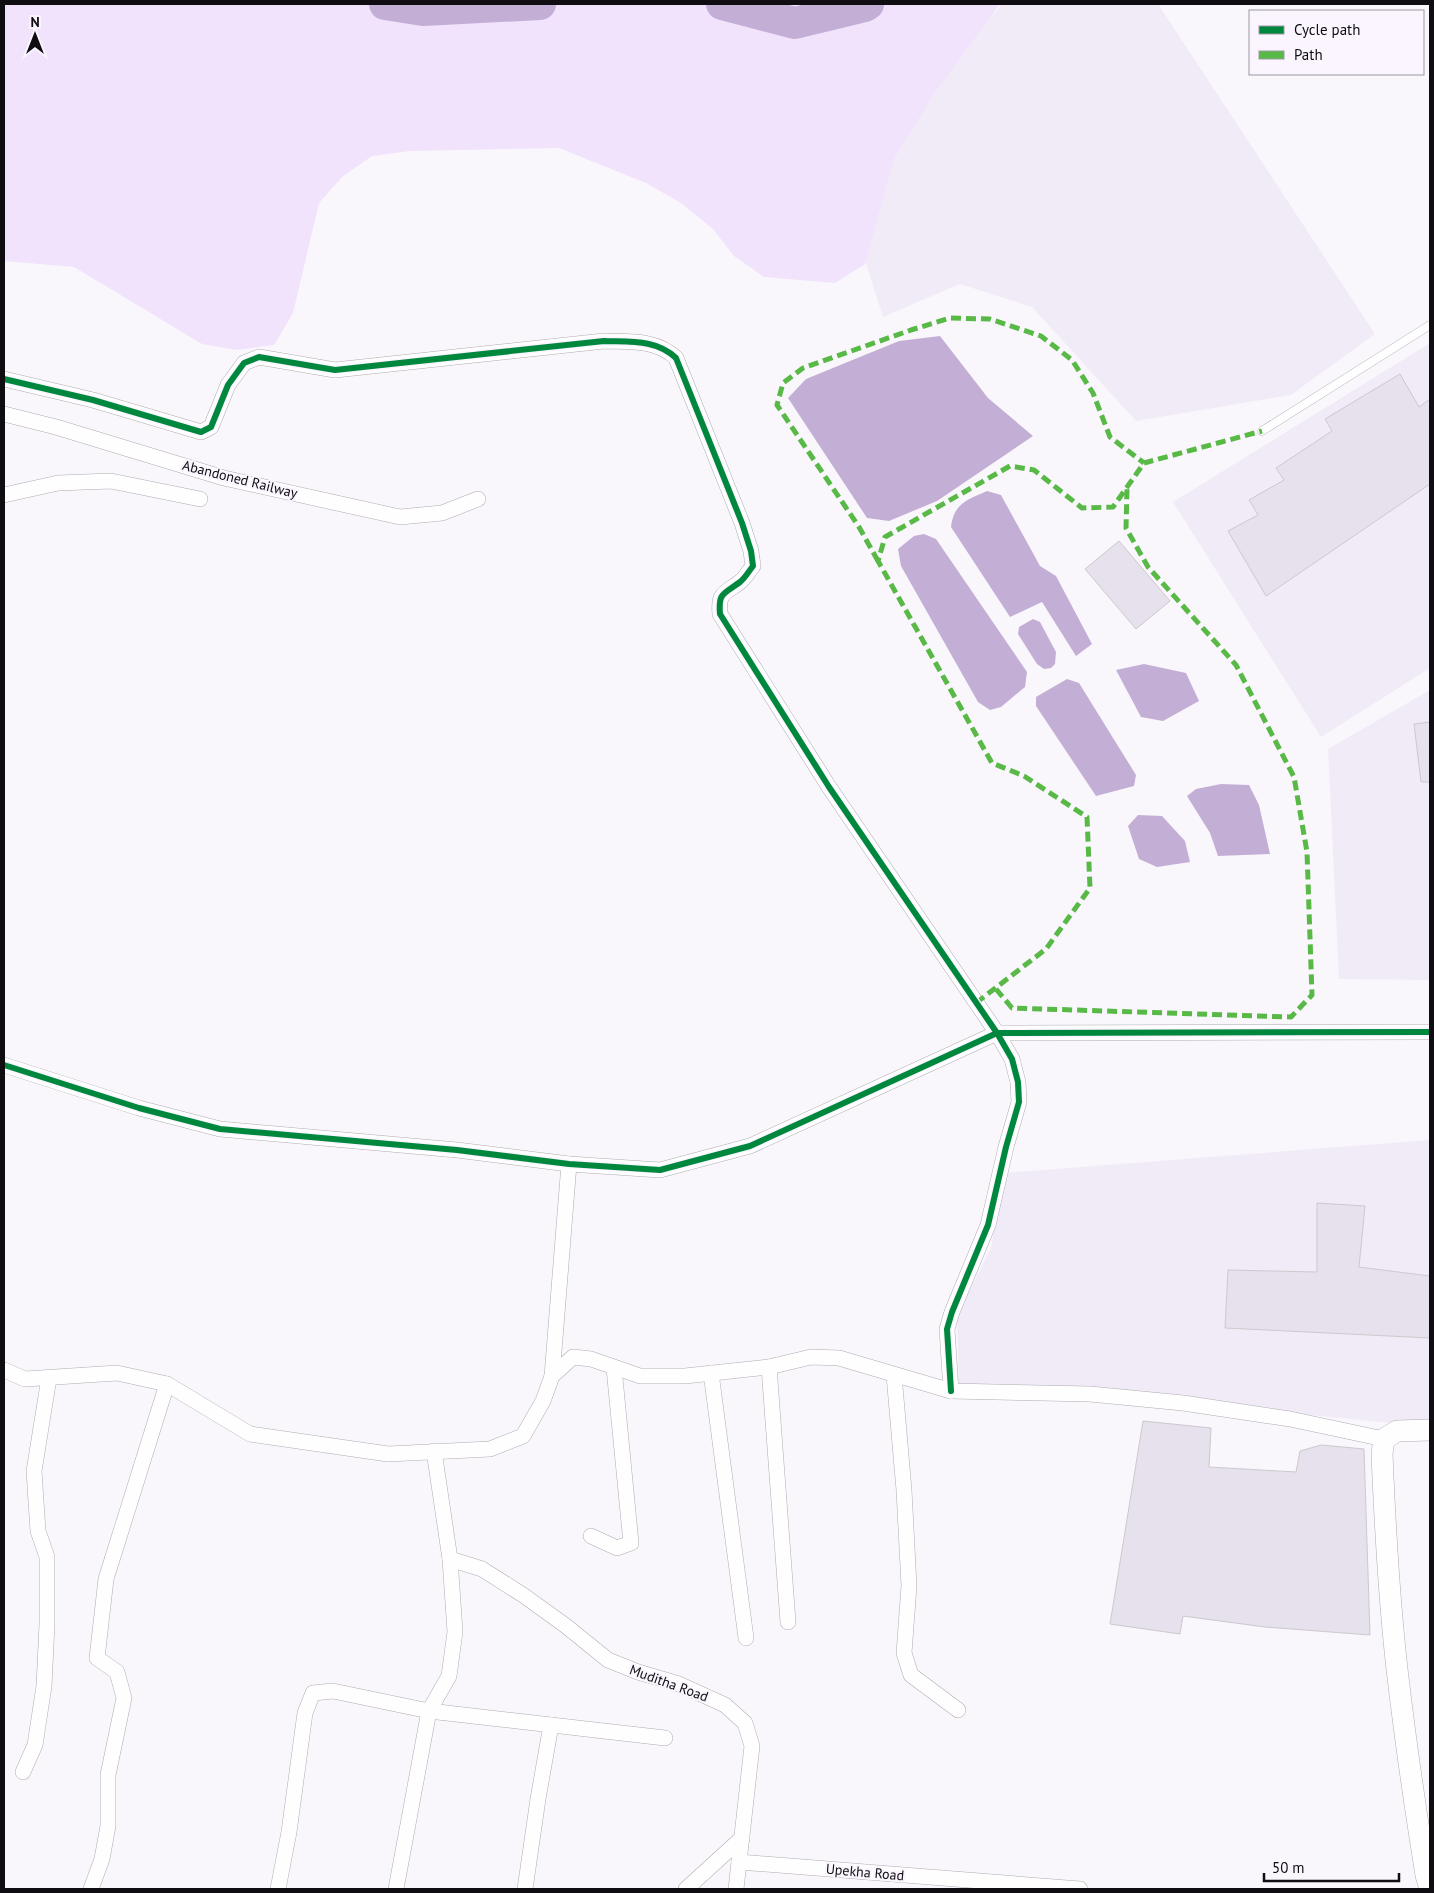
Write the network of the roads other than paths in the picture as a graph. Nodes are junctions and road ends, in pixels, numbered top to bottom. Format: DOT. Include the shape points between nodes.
graph roads {
  1 [pos="1430,324"];
  2 [pos="4,379"];
  3 [pos="4,414"];
  4 [pos="1262,431"];
  5 [pos="4,495"];
  6 [pos="200,499"];
  7 [pos="478,499"];
  8 [pos="1430,1032"];
  9 [pos="997,1033"];
  10 [pos="4,1065"];
  11 [pos="568,1164"];
  12 [pos="769,1367"];
  13 [pos="614,1368"];
  14 [pos="4,1373"];
  15 [pos="711,1373"];
  16 [pos="894,1375"];
  17 [pos="552,1376"];
  18 [pos="49,1378"];
  19 [pos="167,1384"];
  20 [pos="951,1391"];
  21 [pos="1430,1430"];
  22 [pos="1384,1439"];
  23 [pos="434,1450"];
  24 [pos="591,1536"];
  25 [pos="450,1559"];
  26 [pos="788,1622"];
  27 [pos="746,1638"];
  28 [pos="958,1710"];
  29 [pos="429,1711"];
  30 [pos="551,1724"];
  31 [pos="665,1738"];
  32 [pos="23,1772"];
  33 [pos="742,1838"];
  34 [pos="739,1862"];
  35 [pos="920,1883"];
  36 [pos="91,1889"];
  37 [pos="278,1889"];
  38 [pos="396,1889"];
  39 [pos="525,1889"];
  40 [pos="686,1889"];
  41 [pos="736,1889"];
  42 [pos="1080,1889"];
  43 [pos="1430,1889"];
  1 -- 4 [label="lane"];
  2 -- 9 [label="street" via="93,400 201,432 211,427 228,385 244,363 258,357 335,370 604,341 647,343 666,348 676,358 751,551 753,566 742,581 724,592 719,601 720,614 829,787"];
  3 -- 7 [label="street, Abandoned Railway" via="224,478 400,517 442,513"];
  5 -- 6 [label="street" via="58,483 111,480"];
  8 -- 9 [label="street"];
  9 -- 11 [label="street" via="750,1146 660,1170"];
  9 -- 20 [label="street" via="1012,1059 1019,1102 988,1226 947,1329"];
  10 -- 11 [label="street" via="138,1108 220,1129 457,1150"];
  11 -- 17 [label="street"];
  12 -- 15 [label="street"];
  12 -- 16 [label="street" via="811,1357 839,1358"];
  12 -- 26 [label="street"];
  13 -- 15 [label="street" via="640,1376"];
  13 -- 17 [label="street" via="591,1359 573,1357"];
  13 -- 24 [label="street" via="631,1544 617,1548"];
  14 -- 18 [label="street" via="25,1379"];
  15 -- 27 [label="street"];
  16 -- 20 [label="street"];
  16 -- 28 [label="street" via="909,1586 904,1653 911,1675"];
  17 -- 23 [label="street" via="543,1401 523,1436 490,1449"];
  18 -- 19 [label="street" via="117,1373"];
  18 -- 32 [label="street" via="34,1471 38,1531 46,1557 48,1624 44,1686 35,1745"];
  19 -- 23 [label="street" via="250,1434 388,1454"];
  19 -- 36 [label="street" via="106,1579 97,1658 117,1672 124,1698 108,1775 108,1826 102,1859"];
  20 -- 22 [label="street" via="1090,1394 1183,1403 1290,1419"];
  21 -- 22 [label="street" via="1396,1431"];
  22 -- 43 [label="street" via="1386,1548 1397,1668 1411,1780"];
  23 -- 25 [label="street"];
  25 -- 29 [label="street" via="455,1632 449,1676"];
  25 -- 33 [label="street, Muditha Road" via="482,1570 523,1594 608,1660 679,1684 725,1705 745,1723 752,1746"];
  29 -- 30 [label="street"];
  29 -- 37 [label="street" via="333,1691 313,1692 305,1713"];
  29 -- 38 [label="street"];
  30 -- 31 [label="street"];
  30 -- 39 [label="street"];
  33 -- 34 [label="street, Muditha Road"];
  33 -- 40 [label="street"];
  34 -- 35 [label="street, Upekha Road"];
  34 -- 41 [label="street, Muditha Road"];
  35 -- 42 [label="street, Upekha Road"];
}
